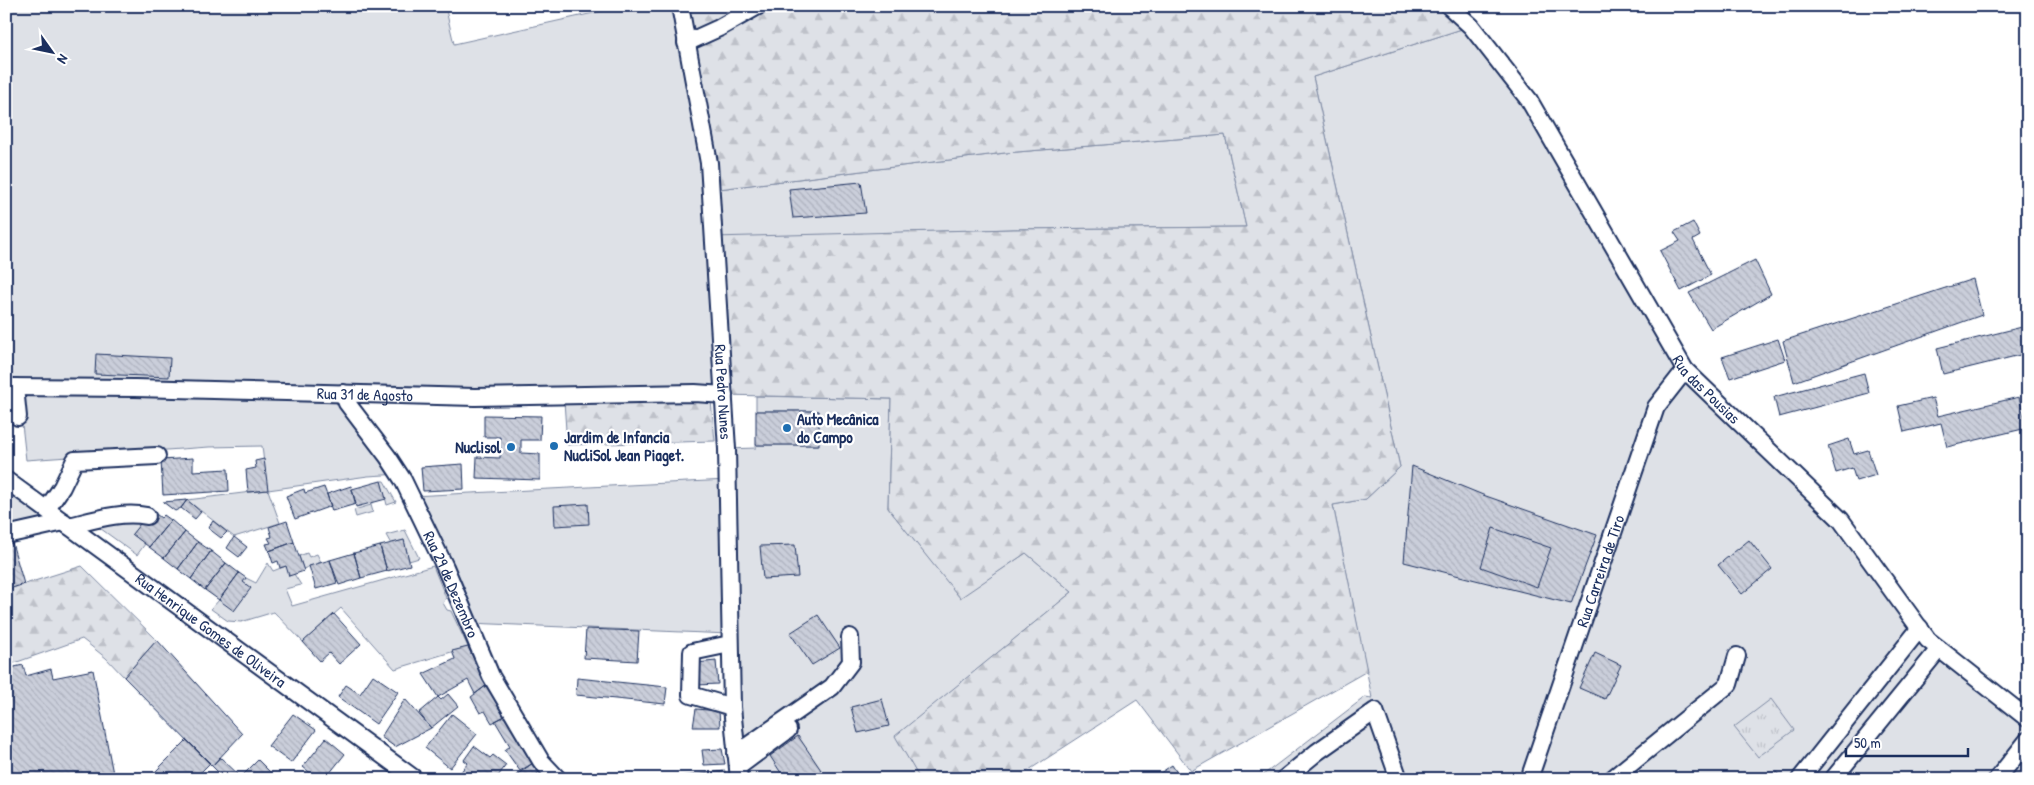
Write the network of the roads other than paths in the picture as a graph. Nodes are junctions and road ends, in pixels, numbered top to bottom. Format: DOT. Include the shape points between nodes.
graph roads {
  1 [pos="680,6"];
  2 [pos="758,6"];
  3 [pos="1449,6"];
  4 [pos="686,43"];
  5 [pos="1685,370"];
  6 [pos="10,387"];
  7 [pos="343,393"];
  8 [pos="724,395"];
  9 [pos="18,417"];
  10 [pos="158,456"];
  11 [pos="6,480"];
  12 [pos="47,509"];
  13 [pos="147,516"];
  14 [pos="66,524"];
  15 [pos="6,536"];
  16 [pos="1920,628"];
  17 [pos="850,637"];
  18 [pos="730,644"];
  19 [pos="1939,649"];
  20 [pos="1737,656"];
  21 [pos="732,707"];
  22 [pos="817,709"];
  23 [pos="2028,719"];
  24 [pos="2028,740"];
  25 [pos="738,767"];
  26 [pos="415,779"];
  27 [pos="558,779"];
  28 [pos="1284,779"];
  29 [pos="1399,779"];
  30 [pos="1529,779"];
  31 [pos="1612,779"];
  32 [pos="1800,779"];
  33 [pos="1834,779"];
  34 [pos="1998,779"];
  1 -- 4 [label="street, Rua Pedro Nunes"];
  2 -- 4 [label="street"];
  3 -- 5 [label="street, Rua das Pousias" via="1471,26 1529,100"];
  4 -- 8 [label="street, Rua Pedro Nunes" via="709,163"];
  5 -- 16 [label="street, Rua das Pousias" via="1840,520"];
  5 -- 30 [label="street, Rua Carreira de Tiro" via="1656,407"];
  6 -- 7 [label="street, Rua 31 de Agosto"];
  6 -- 9 [label="street"];
  7 -- 8 [label="street, Rua 31 de Agosto" via="475,397"];
  7 -- 27 [label="street, Rua 29 de Dezembro" via="403,480 491,676 541,761"];
  8 -- 18 [label="street, Rua Pedro Nunes"];
  10 -- 12 [label="street" via="75,460"];
  11 -- 12 [label="street, Rua Henrique Gomes de Oliveira"];
  12 -- 14 [label="street, Rua Henrique Gomes de Oliveira"];
  13 -- 14 [label="street" via="133,513"];
  14 -- 15 [label="street"];
  14 -- 26 [label="street, Rua Henrique Gomes de Oliveira"];
  16 -- 19 [label="street, Rua das Pousias"];
  16 -- 32 [label="street"];
  17 -- 25 [label="street" via="852,662 832,687"];
  18 -- 21 [label="street, Rua Pedro Nunes"];
  18 -- 21 [label="street" via="692,652 691,695"];
  19 -- 23 [label="street, Rua das Pousias"];
  19 -- 33 [label="street"];
  20 -- 31 [label="street" via="1728,684"];
  21 -- 25 [label="street, Rua Pedro Nunes"];
  22 -- 25 [label="street"];
  24 -- 34 [label="street"];
  28 -- 29 [label="street" via="1375,711"];
}
